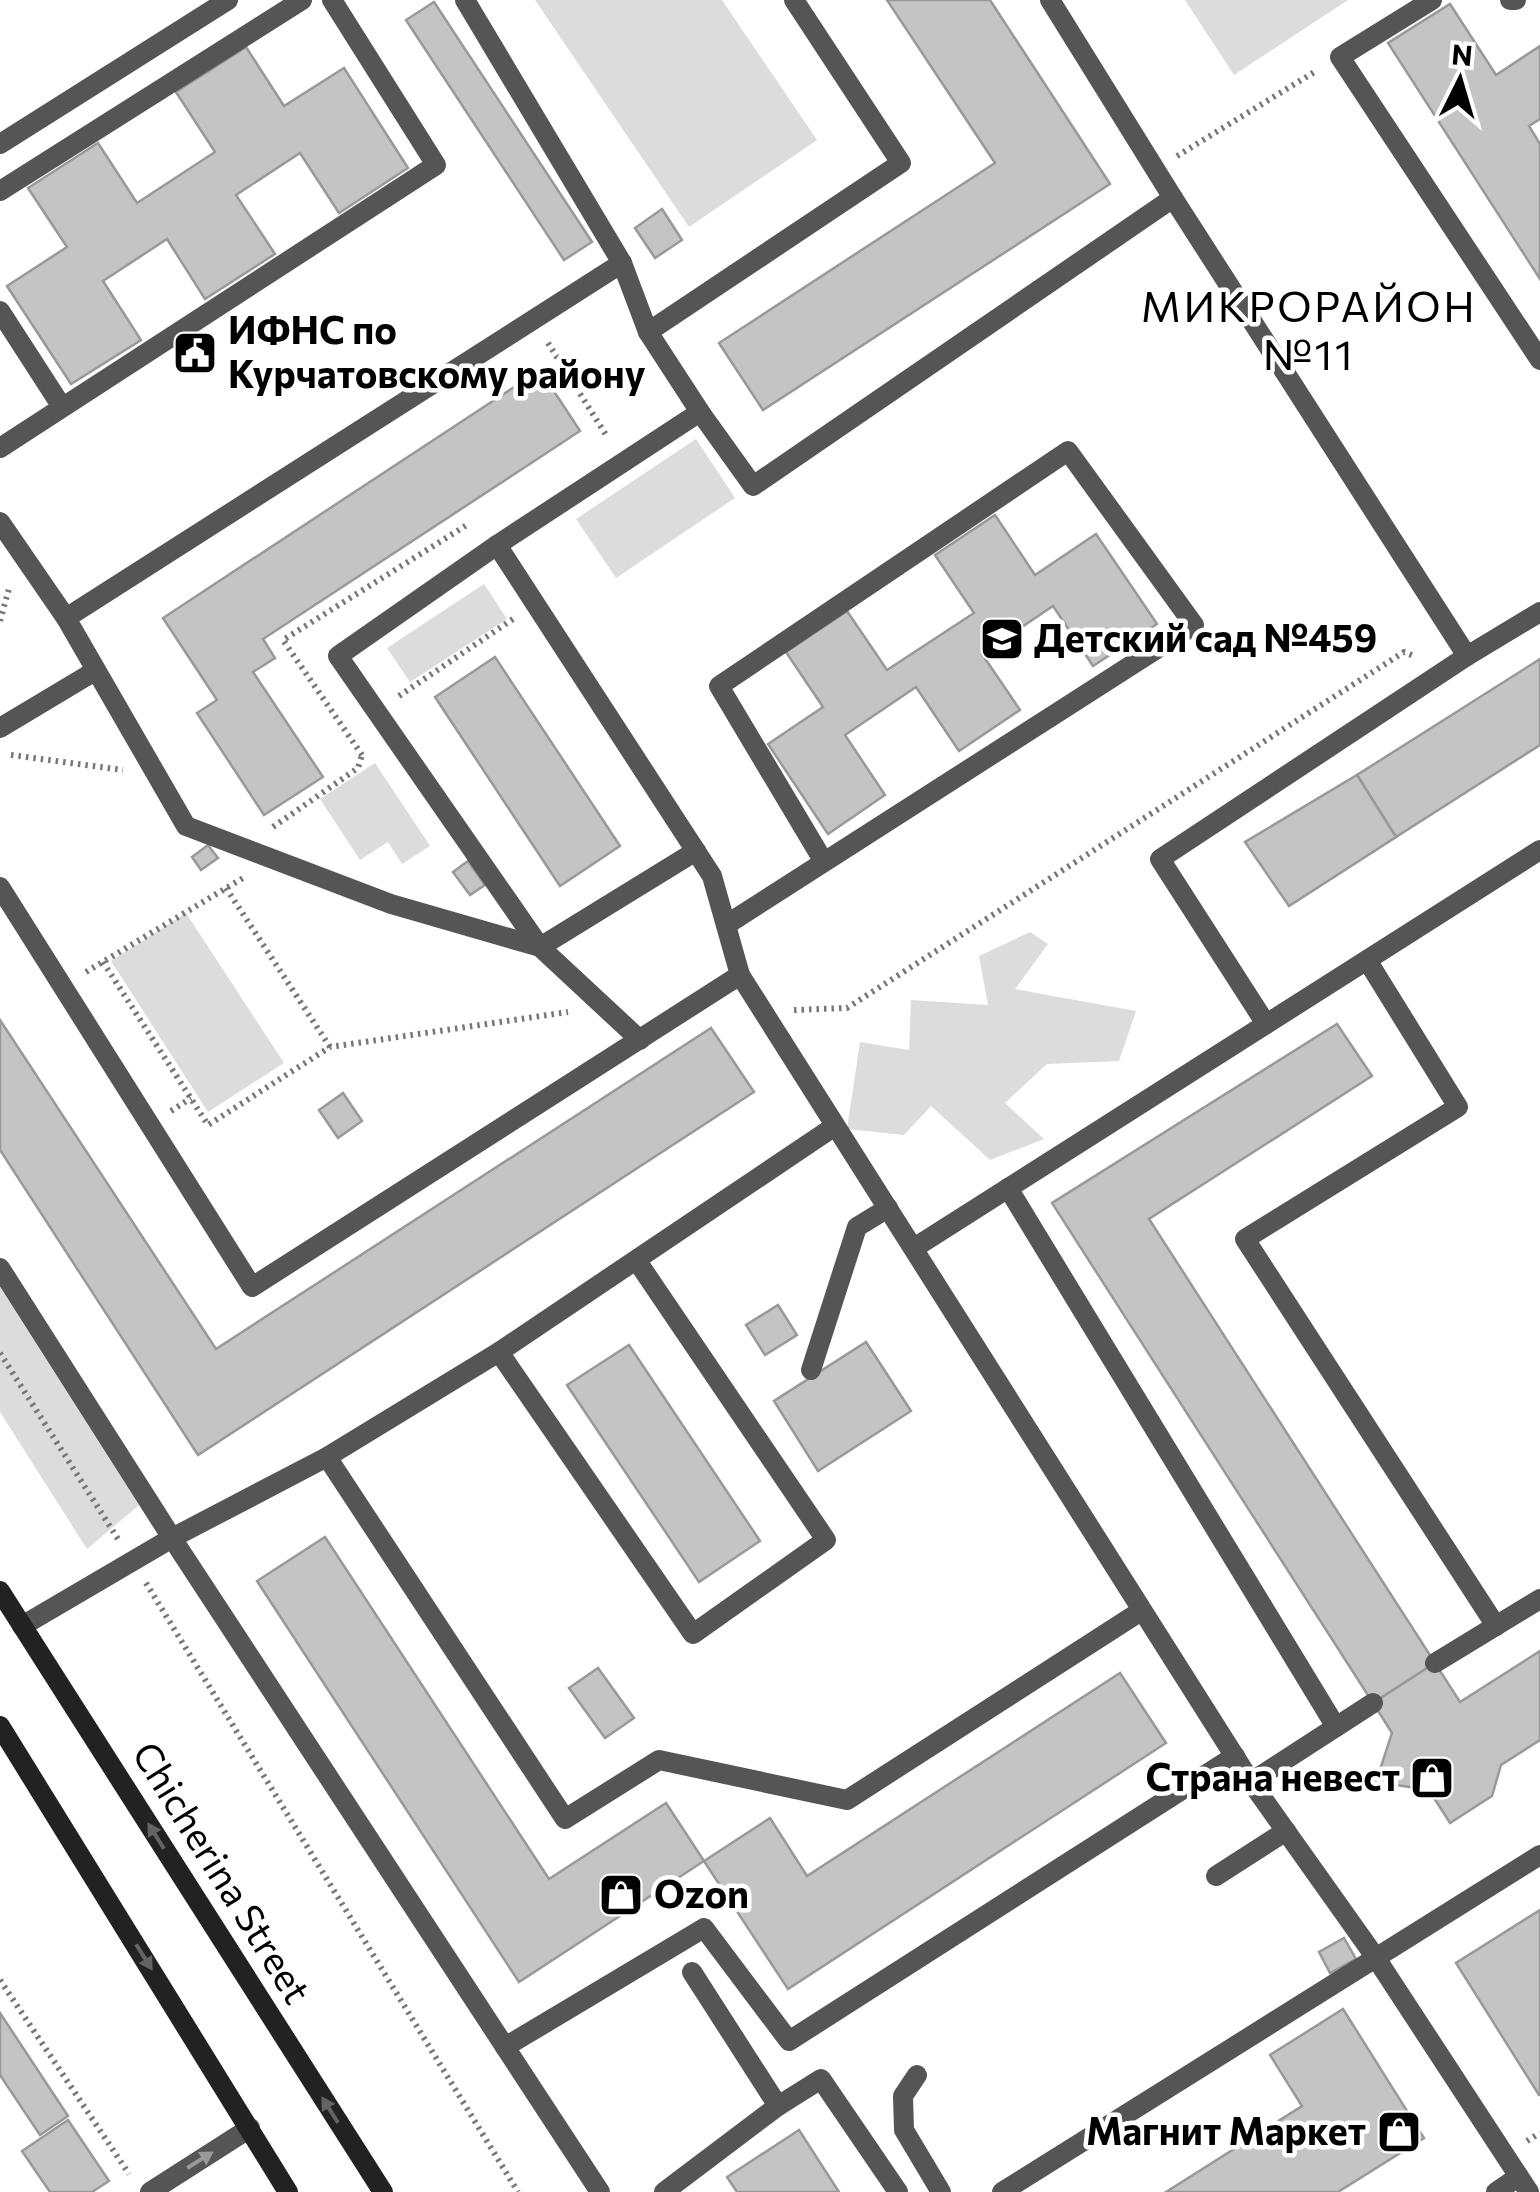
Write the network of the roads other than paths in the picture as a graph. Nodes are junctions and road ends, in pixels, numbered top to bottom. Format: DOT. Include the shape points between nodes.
graph roads {
  1 [pos="228,0"];
  2 [pos="302,0"];
  3 [pos="332,0"];
  4 [pos="464,0"];
  5 [pos="794,0"];
  6 [pos="1050,0"];
  7 [pos="1432,0"];
  8 [pos="0,144"];
  9 [pos="0,191"];
  10 [pos="1173,198"];
  11 [pos="622,263"];
  12 [pos="0,312"];
  13 [pos="648,332"];
  14 [pos="1540,360"];
  15 [pos="62,407"];
  16 [pos="700,412"];
  17 [pos="0,448"];
  18 [pos="0,522"];
  19 [pos="497,545"];
  20 [pos="1540,612"];
  21 [pos="66,618"];
  22 [pos="1467,656"];
  23 [pos="95,671"];
  24 [pos="0,728"];
  25 [pos="1540,850"];
  26 [pos="696,851"];
  27 [pos="824,862"];
  28 [pos="0,887"];
  29 [pos="726,926"];
  30 [pos="540,947"];
  31 [pos="1367,960"];
  32 [pos="740,976"];
  33 [pos="1266,1024"];
  34 [pos="640,1040"];
  35 [pos="835,1126"];
  36 [pos="1008,1188"];
  37 [pos="888,1208"];
  38 [pos="914,1248"];
  39 [pos="637,1261"];
  40 [pos="0,1268"];
  41 [pos="499,1352"];
  42 [pos="811,1370"];
  43 [pos="328,1457"];
  44 [pos="172,1538"];
  45 [pos="0,1591"];
  46 [pos="1540,1599"];
  47 [pos="1141,1611"];
  48 [pos="22,1626"];
  49 [pos="1496,1626"];
  50 [pos="1435,1664"];
  51 [pos="1373,1704"];
  52 [pos="0,1726"];
  53 [pos="1336,1727"];
  54 [pos="1235,1756"];
  55 [pos="1251,1782"];
  56 [pos="1286,1831"];
  57 [pos="1540,1855"];
  58 [pos="1216,1876"];
  59 [pos="1376,1958"];
  60 [pos="692,1972"];
  61 [pos="505,2047"];
  62 [pos="917,2075"];
  63 [pos="778,2106"];
  64 [pos="250,2128"];
  65 [pos="1524,2184"];
  66 [pos="150,2192"];
  67 [pos="288,2192"];
  68 [pos="383,2192"];
  69 [pos="600,2192"];
  70 [pos="664,2192"];
  71 [pos="898,2192"];
  72 [pos="941,2192"];
  73 [pos="1002,2192"];
  74 [pos="1496,2192"];
  1 -- 8 [label="lane"];
  2 -- 9 [label="lane"];
  3 -- 15 [label="lane" via="436,165"];
  4 -- 11 [label="lane"];
  5 -- 13 [label="lane" via="901,164"];
  6 -- 10 [label="lane"];
  7 -- 14 [label="lane" via="1340,57"];
  10 -- 16 [label="lane" via="753,486"];
  10 -- 22 [label="lane"];
  11 -- 13 [label="lane"];
  11 -- 21 [label="lane"];
  12 -- 15 [label="lane"];
  13 -- 16 [label="lane"];
  15 -- 17 [label="lane"];
  16 -- 19 [label="lane"];
  18 -- 21 [label="lane"];
  19 -- 26 [label="lane"];
  19 -- 30 [label="lane" via="338,656"];
  20 -- 22 [label="lane"];
  21 -- 23 [label="lane"];
  22 -- 33 [label="lane" via="1160,860"];
  23 -- 24 [label="lane"];
  23 -- 30 [label="lane" via="186,826 391,904"];
  25 -- 31 [label="lane"];
  26 -- 29 [label="lane" via="712,876"];
  26 -- 30 [label="lane"];
  27 -- 27 [label="lane" via="1194,625 1068,451 719,686"];
  27 -- 29 [label="lane"];
  28 -- 34 [label="lane" via="252,1288"];
  29 -- 32 [label="lane"];
  30 -- 34 [label="lane"];
  31 -- 33 [label="lane"];
  31 -- 49 [label="lane" via="1458,1107 1246,1239"];
  32 -- 34 [label="lane"];
  32 -- 35 [label="lane"];
  33 -- 36 [label="lane"];
  35 -- 37 [label="lane"];
  35 -- 39 [label="lane"];
  36 -- 38 [label="lane"];
  36 -- 53 [label="lane"];
  37 -- 38 [label="lane"];
  37 -- 42 [label="lane" via="858,1226"];
  38 -- 47 [label="lane"];
  39 -- 41 [label="lane"];
  39 -- 41 [label="lane" via="826,1540 693,1634"];
  40 -- 44 [label="lane"];
  41 -- 43 [label="lane"];
  43 -- 44 [label="lane"];
  43 -- 47 [label="lane" via="566,1819 659,1760 847,1800"];
  44 -- 48 [label="lane"];
  44 -- 61 [label="lane"];
  45 -- 48 [label="main road, Chicherina Street"];
  46 -- 49 [label="lane"];
  47 -- 54 [label="lane"];
  68 -- 48 [label="main road, Chicherina Street, one-way"];
  49 -- 50 [label="lane"];
  51 -- 53 [label="lane"];
  52 -- 64 [label="main road, one-way"];
  53 -- 55 [label="lane"];
  54 -- 55 [label="lane"];
  54 -- 61 [label="lane" via="789,2040 704,1928"];
  55 -- 56 [label="lane"];
  56 -- 58 [label="lane"];
  56 -- 59 [label="lane"];
  57 -- 59 [label="lane"];
  59 -- 65 [label="lane"];
  59 -- 73 [label="lane"];
  60 -- 63 [label="lane"];
  61 -- 69 [label="lane"];
  62 -- 72 [label="lane" via="904,2096 904,2130"];
  63 -- 70 [label="lane"];
  63 -- 71 [label="lane" via="821,2079"];
  66 -- 64 [label="lane, one-way"];
  64 -- 67 [label="main road"];
  65 -- 74 [label="lane"];
}
